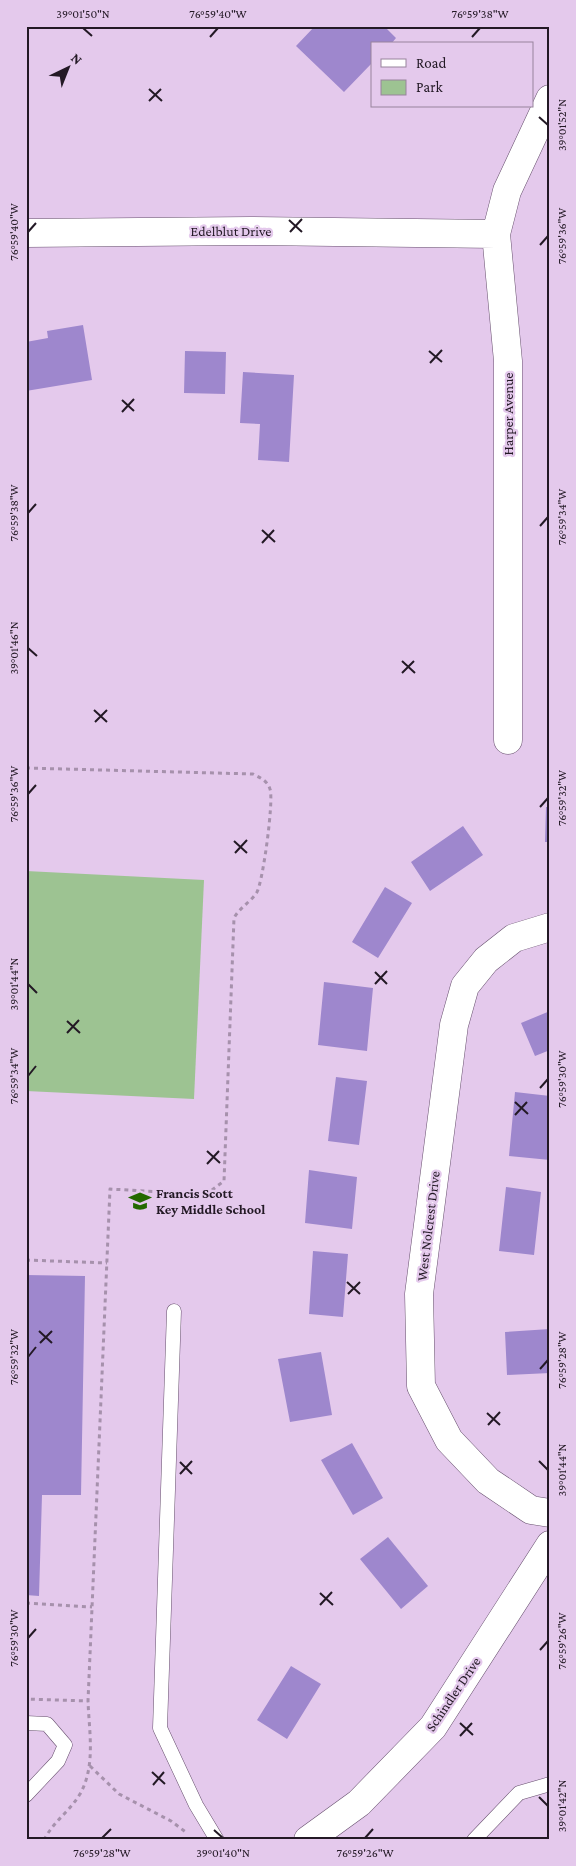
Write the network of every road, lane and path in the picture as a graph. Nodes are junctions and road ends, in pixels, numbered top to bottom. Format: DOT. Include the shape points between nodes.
graph roads {
  1 [pos="550,99"];
  2 [pos="26,234"];
  3 [pos="496,234"];
  4 [pos="508,740"];
  5 [pos="26,768"];
  6 [pos="550,927"];
  7 [pos="26,1260"];
  8 [pos="107,1263"];
  9 [pos="174,1311"];
  10 [pos="550,1513"];
  11 [pos="550,1545"];
  12 [pos="26,1603"];
  13 [pos="92,1607"];
  14 [pos="26,1699"];
  15 [pos="88,1701"];
  16 [pos="26,1723"];
  17 [pos="90,1766"];
  18 [pos="550,1784"];
  19 [pos="26,1795"];
  20 [pos="44,1840"];
  21 [pos="191,1840"];
  22 [pos="217,1840"];
  23 [pos="308,1840"];
  24 [pos="474,1840"];
  1 -- 3 [label="street, Harper Avenue" via="508,191"];
  2 -- 3 [label="street, Edelblut Drive" via="250,231"];
  3 -- 4 [label="street, Harper Avenue" via="508,361"];
  5 -- 8 [label="path" via="253,774 264,780 270,790 262,879 257,892 234,918 224,1181 212,1190 194,1194 110,1190"];
  6 -- 10 [label="street, West Nolcrest Drive" via="514,938 486,960 465,986 454,1025 419,1294 421,1386 449,1440 488,1481 532,1510"];
  7 -- 8 [label="path"];
  8 -- 13 [label="path"];
  9 -- 22 [label="lane" via="160,1728 196,1805"];
  11 -- 23 [label="street, Schindler Drive" via="433,1727 358,1803"];
  12 -- 13 [label="path"];
  13 -- 15 [label="path"];
  14 -- 15 [label="path"];
  15 -- 17 [label="path"];
  16 -- 19 [label="lane" via="47,1724 65,1744 58,1761"];
  17 -- 20 [label="path" via="80,1794 50,1827"];
  17 -- 21 [label="path" via="120,1794 171,1821"];
  18 -- 24 [label="lane" via="519,1794"];
}
